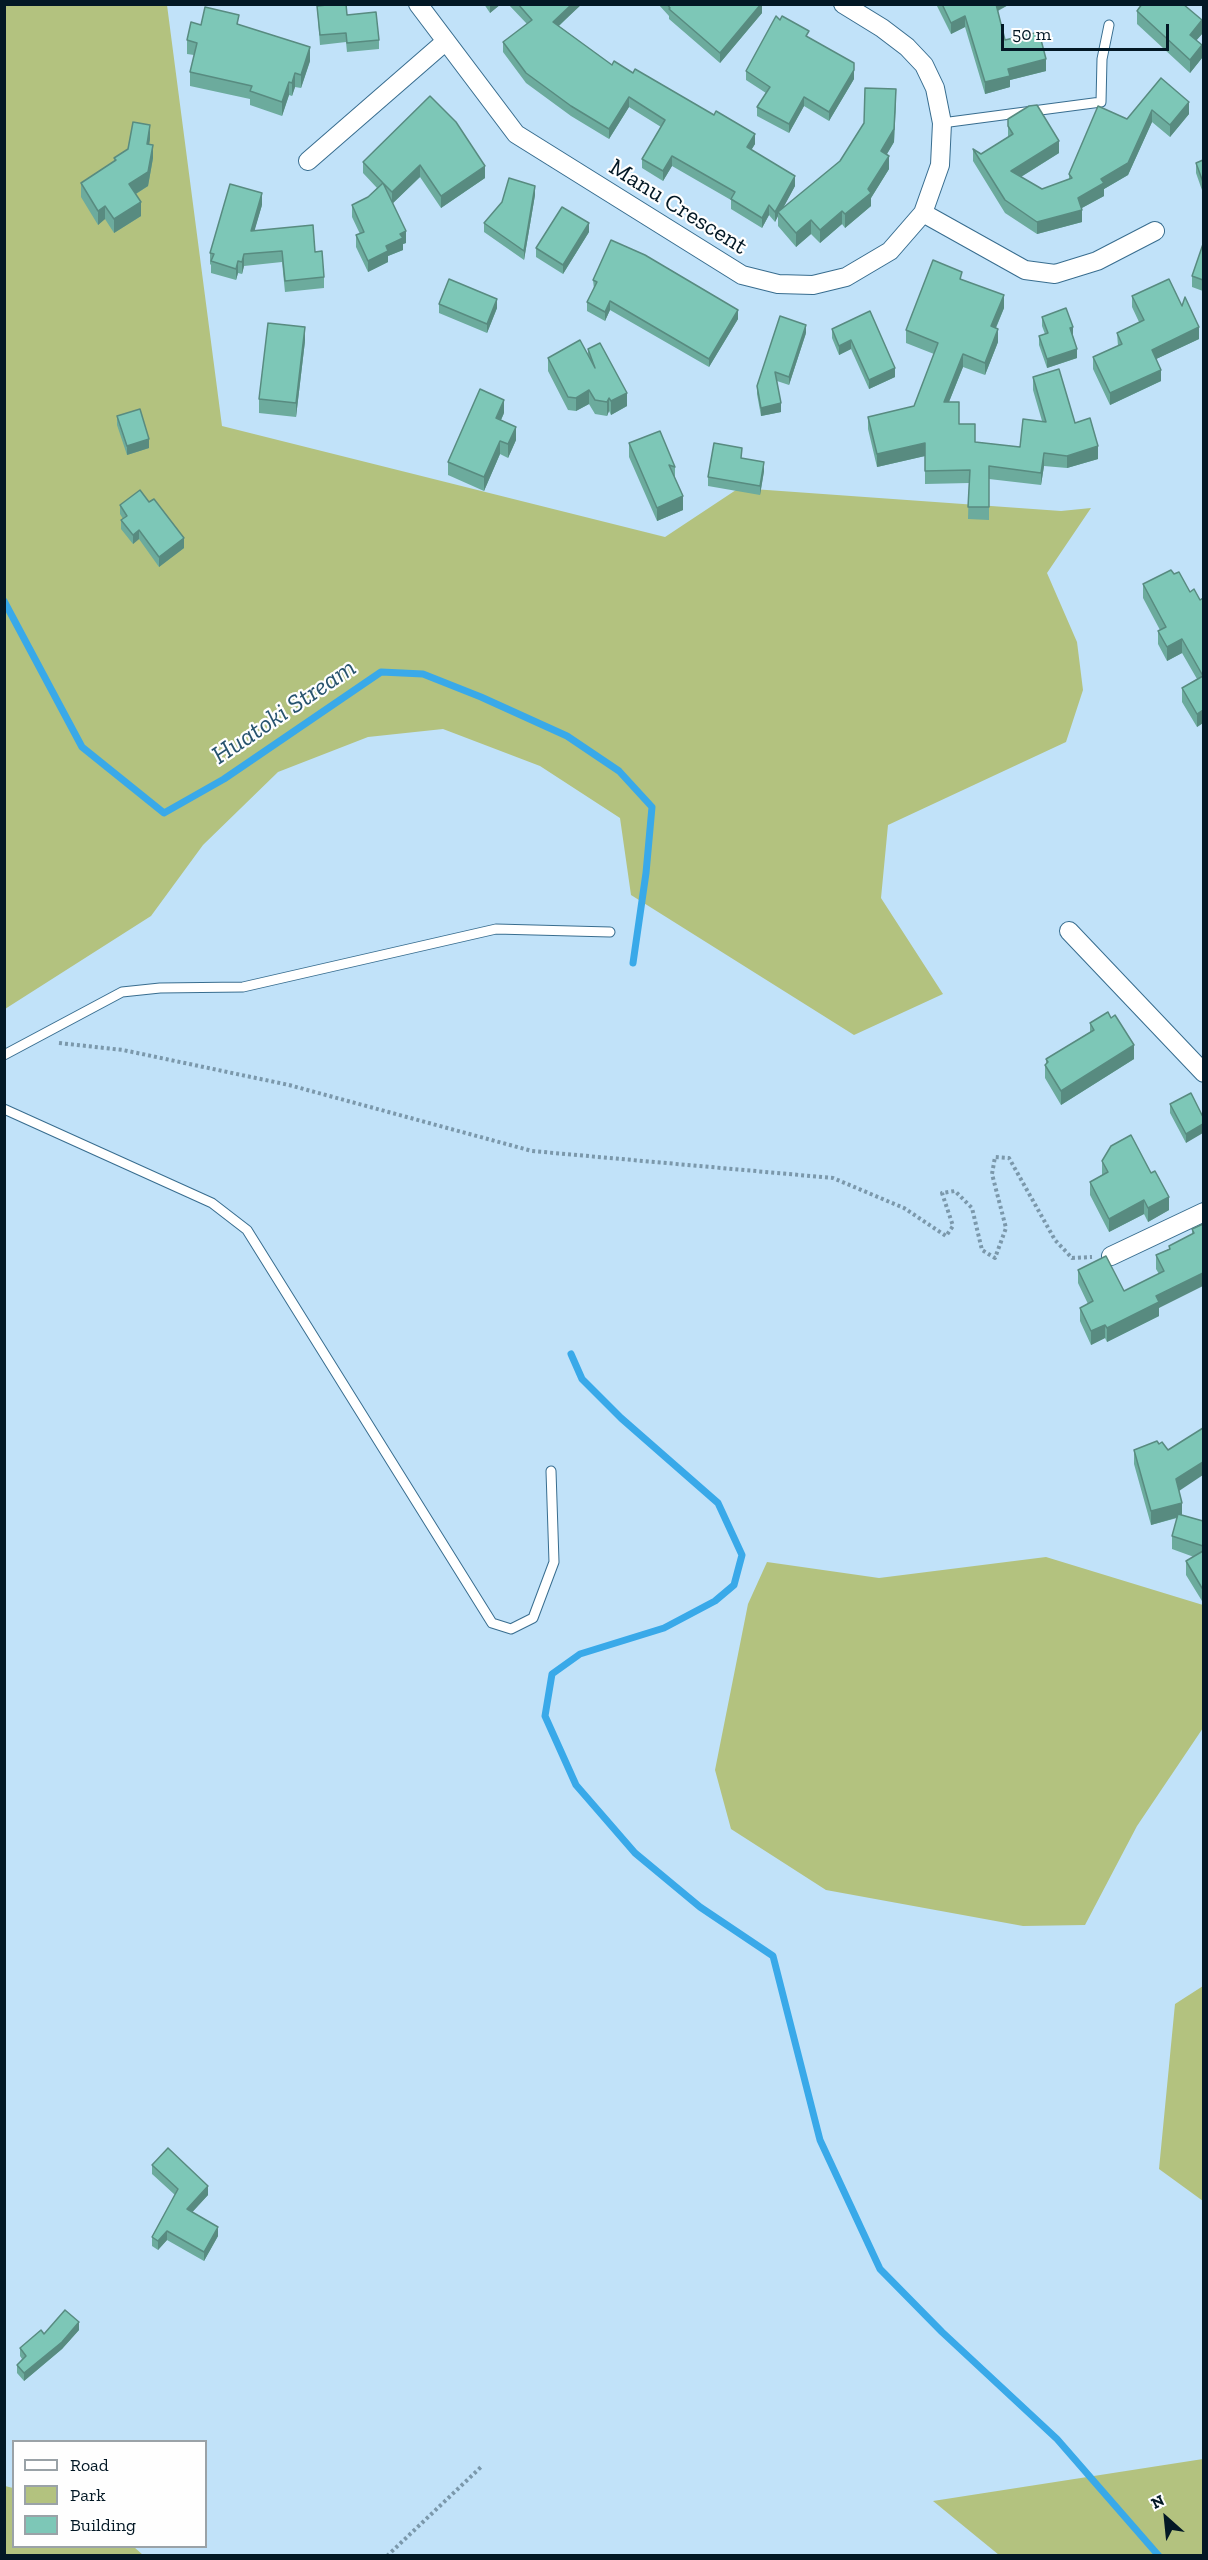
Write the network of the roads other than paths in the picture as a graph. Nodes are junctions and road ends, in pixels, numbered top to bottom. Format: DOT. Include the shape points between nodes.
graph roads {
  1 [pos="418,4"];
  2 [pos="843,4"];
  3 [pos="1109,25"];
  4 [pos="446,41"];
  5 [pos="942,123"];
  6 [pos="308,161"];
  7 [pos="923,213"];
  8 [pos="1155,231"];
  9 [pos="1069,931"];
  10 [pos="610,932"];
  11 [pos="4,1055"];
  12 [pos="1203,1073"];
  13 [pos="4,1109"];
  14 [pos="1203,1212"];
  15 [pos="1111,1256"];
  16 [pos="551,1471"];
  1 -- 4 [label="street, Manu Crescent"];
  2 -- 5 [label="street, Manu Crescent" via="882,28 924,65 935,88"];
  3 -- 5 [label="lane" via="1102,59 1101,102"];
  4 -- 6 [label="street"];
  4 -- 7 [label="street, Manu Crescent" via="516,134 742,275 778,284 813,285 846,277 890,251"];
  5 -- 7 [label="street, Manu Crescent" via="940,165"];
  7 -- 8 [label="street" via="1025,270 1055,274 1097,261"];
  9 -- 12 [label="street"];
  10 -- 11 [label="lane" via="496,929 243,987 122,992"];
  13 -- 16 [label="lane" via="212,1203 248,1230 492,1623 511,1629 533,1618 554,1562"];
  14 -- 15 [label="street"];
}
